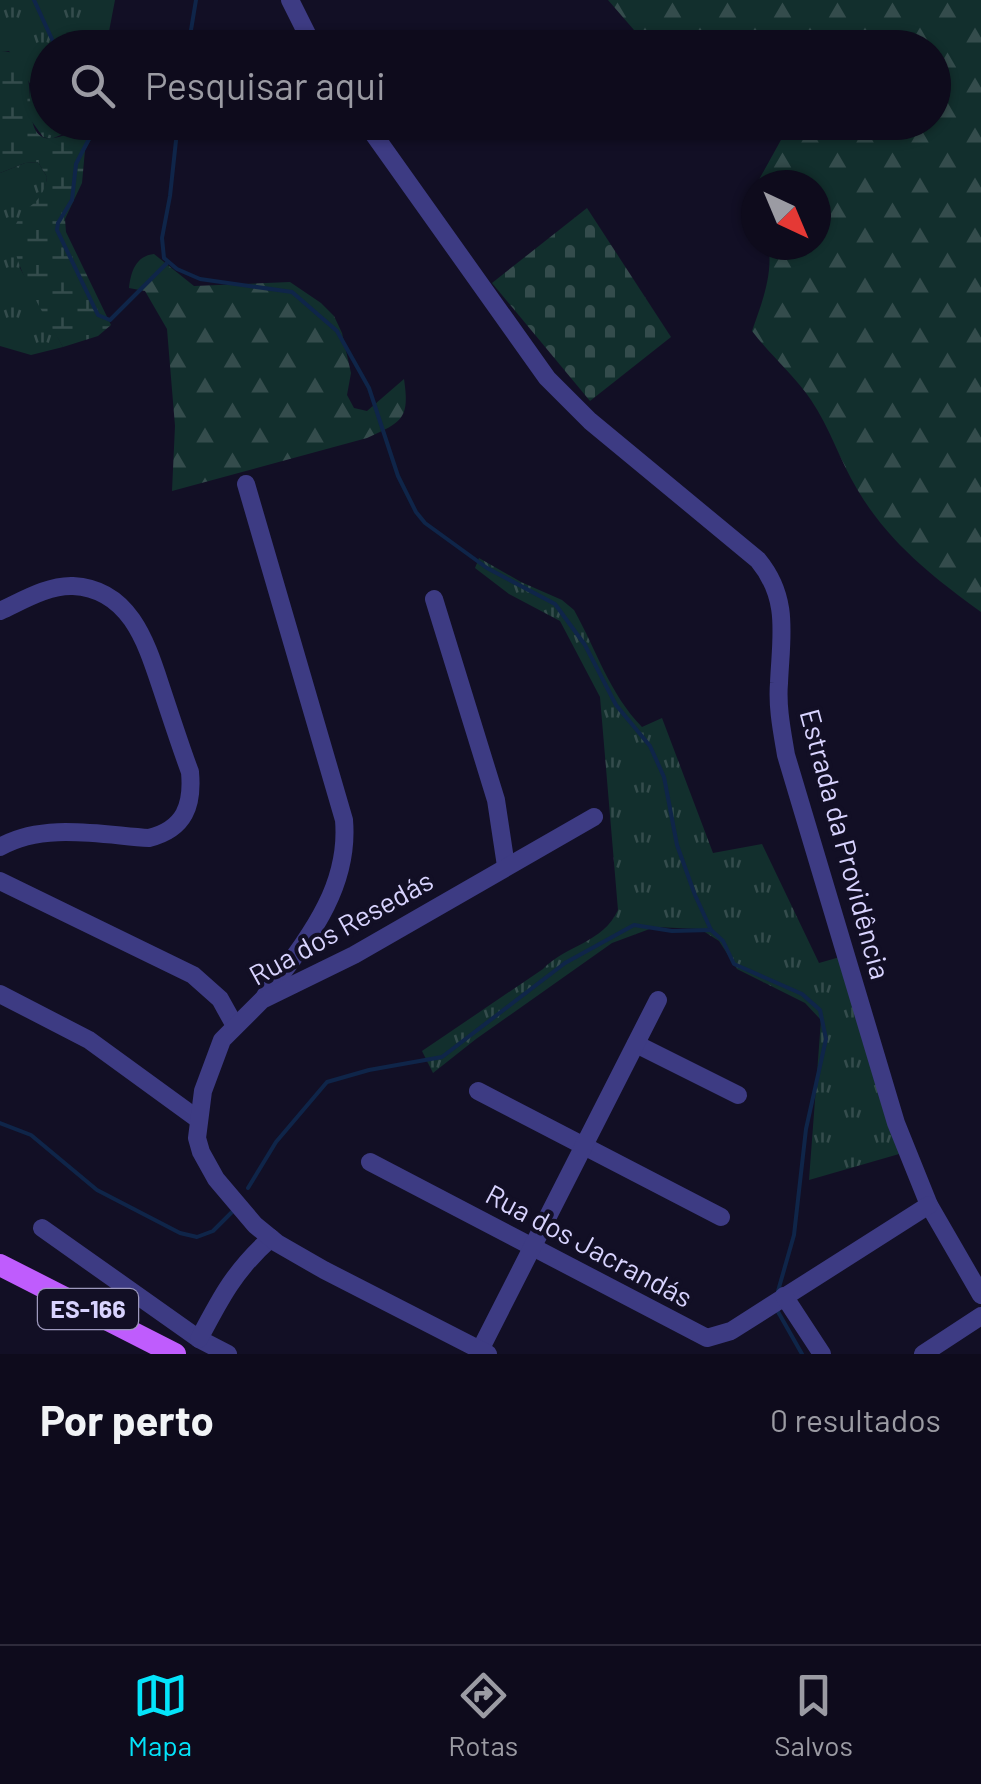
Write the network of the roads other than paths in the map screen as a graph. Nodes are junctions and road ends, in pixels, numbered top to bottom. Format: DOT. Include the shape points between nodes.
graph roads {
  1 [pos="290,0"];
  2 [pos="305,30"];
  3 [pos="378,140"];
  4 [pos="246,484"];
  5 [pos="434,599"];
  6 [pos="0,611"];
  7 [pos="594,817"];
  8 [pos="0,847"];
  9 [pos="506,866"];
  10 [pos="0,881"];
  11 [pos="0,994"];
  12 [pos="262,1000"];
  13 [pos="658,1000"];
  14 [pos="235,1026"];
  15 [pos="636,1044"];
  16 [pos="478,1091"];
  17 [pos="738,1095"];
  18 [pos="198,1120"];
  19 [pos="584,1146"];
  20 [pos="370,1162"];
  21 [pos="928,1205"];
  22 [pos="721,1217"];
  23 [pos="42,1228"];
  24 [pos="271,1238"];
  25 [pos="532,1247"];
  26 [pos="0,1265"];
  27 [pos="981,1295"];
  28 [pos="778,1299"];
  29 [pos="981,1316"];
  30 [pos="199,1340"];
  31 [pos="482,1353"];
  32 [pos="175,1354"];
  33 [pos="228,1354"];
  34 [pos="822,1354"];
  35 [pos="923,1354"];
  1 -- 2 [label="street"];
  3 -- 21 [label="street, Estrada da Providência" via="557,389 758,560 774,583 783,616 779,706 786,755 896,1124"];
  4 -- 12 [label="street" via="346,838 334,895"];
  5 -- 9 [label="street" via="496,800"];
  6 -- 8 [label="street" via="72,586 123,608 145,641 191,791 183,819 150,838 52,832"];
  7 -- 9 [label="street, Rua dos Resedás"];
  9 -- 12 [label="street, Rua dos Resedás"];
  10 -- 14 [label="street" via="193,975 220,999"];
  11 -- 18 [label="street" via="89,1040"];
  12 -- 14 [label="street, Rua dos Resedás"];
  13 -- 15 [label="street"];
  14 -- 18 [label="street, Rua dos Resedás" via="214,1054"];
  15 -- 17 [label="street"];
  15 -- 19 [label="street"];
  16 -- 19 [label="street"];
  18 -- 24 [label="street, Rua dos Resedás" via="197,1138 216,1180"];
  19 -- 22 [label="street"];
  19 -- 25 [label="street"];
  20 -- 25 [label="street, Rua dos Jacrandás"];
  21 -- 27 [label="street, Estrada da Providência"];
  21 -- 28 [label="street"];
  23 -- 30 [label="street"];
  24 -- 30 [label="street" via="228,1283"];
  24 -- 31 [label="street, Rua dos Resedás"];
  25 -- 28 [label="street, Rua dos Jacrandás" via="707,1338 731,1331"];
  25 -- 31 [label="street"];
  26 -- 32 [label="main road, ES-166"];
  28 -- 34 [label="street"];
  29 -- 35 [label="street"];
  30 -- 33 [label="street"];
}
